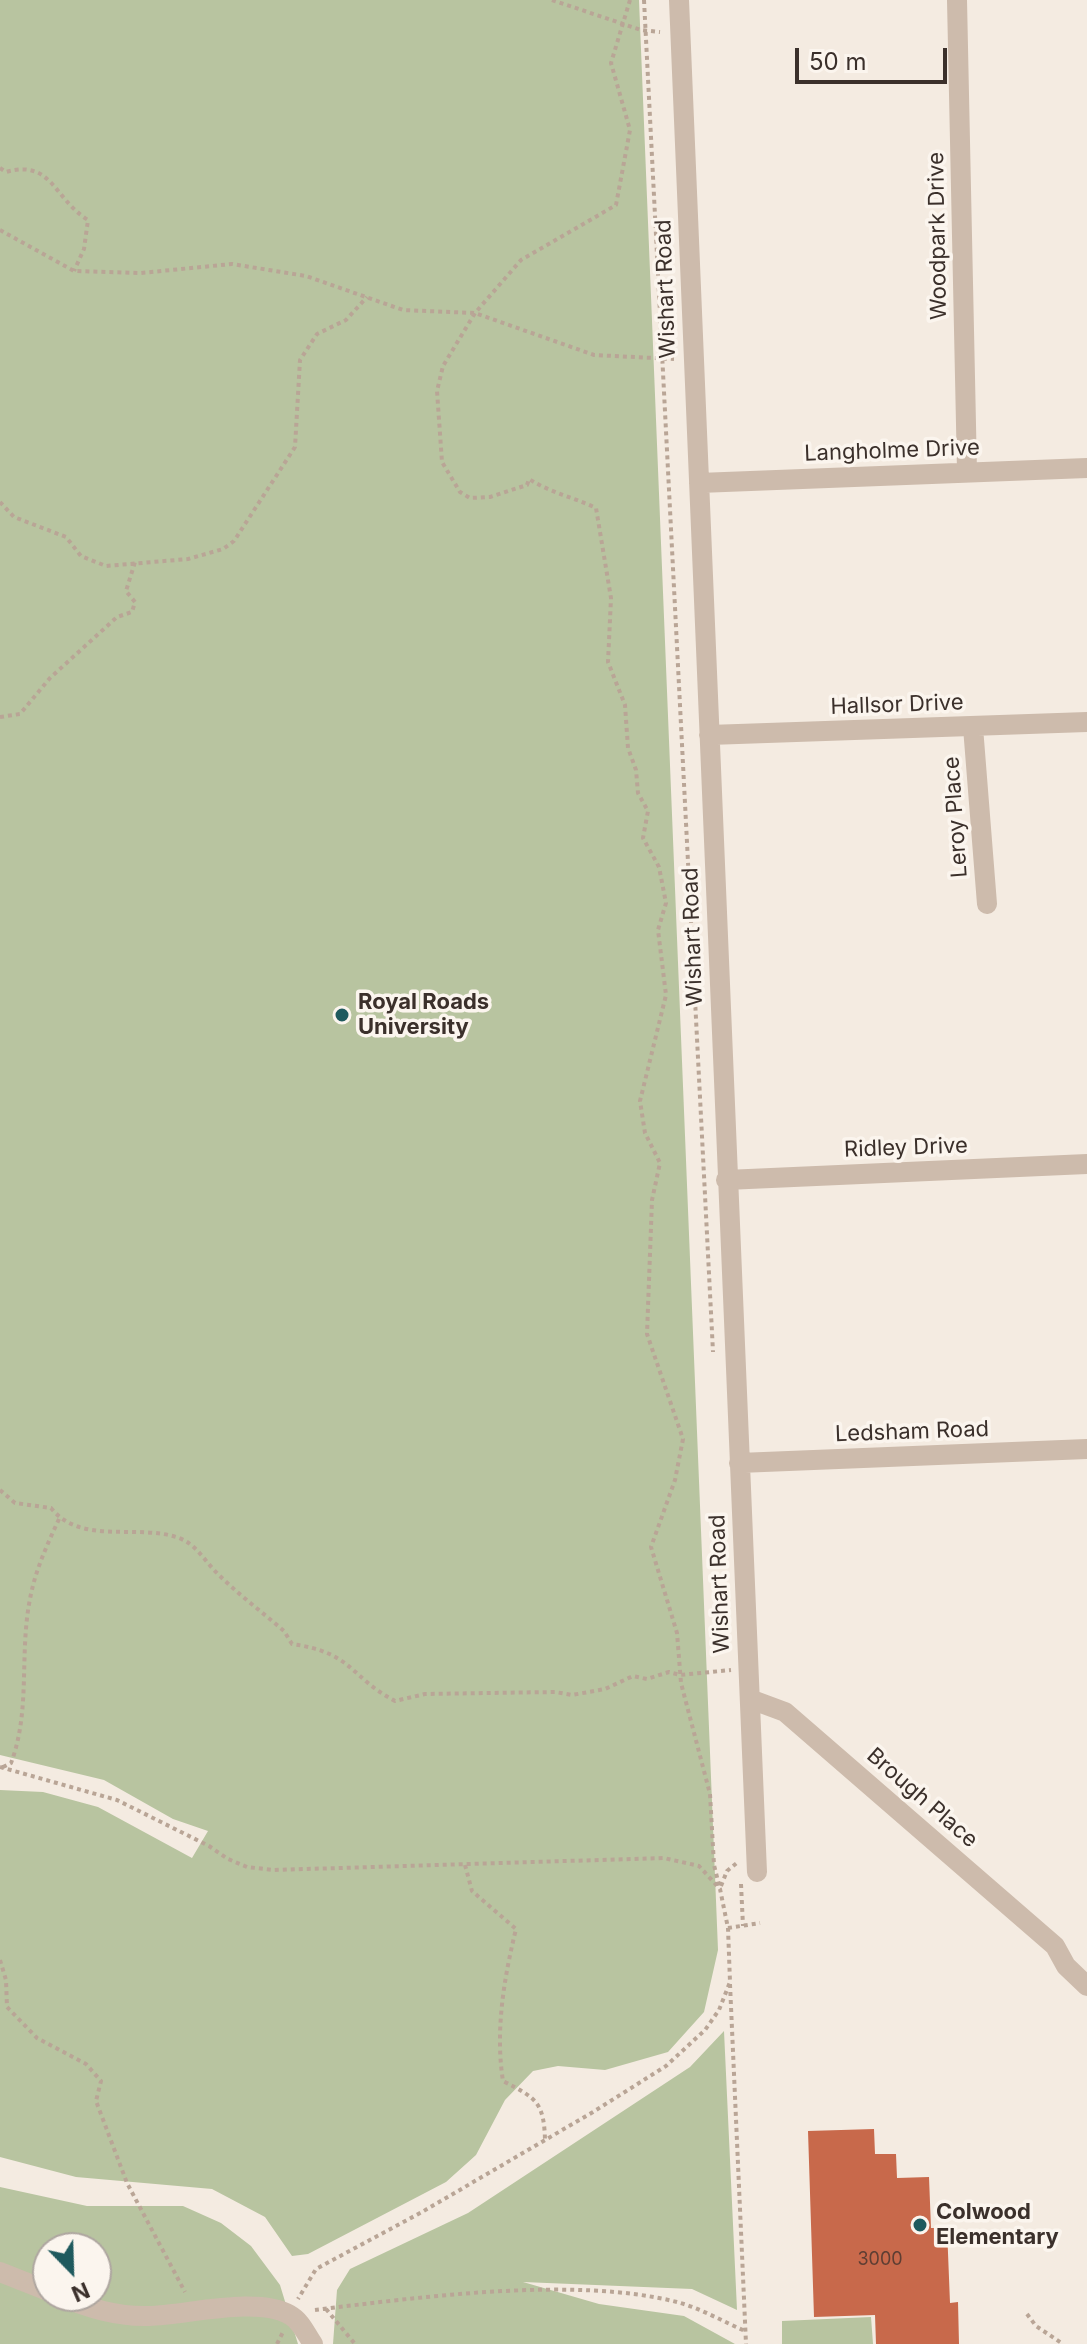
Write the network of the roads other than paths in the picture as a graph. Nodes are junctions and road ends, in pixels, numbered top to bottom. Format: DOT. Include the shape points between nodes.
graph roads {
  1 [pos="679,0"];
  2 [pos="957,0"];
  3 [pos="1087,468"];
  4 [pos="967,471"];
  5 [pos="699,483"];
  6 [pos="1087,722"];
  7 [pos="973,727"];
  8 [pos="709,735"];
  9 [pos="987,904"];
  10 [pos="1087,1164"];
  11 [pos="726,1180"];
  12 [pos="1087,1449"];
  13 [pos="739,1463"];
  14 [pos="750,1699"];
  15 [pos="749,1866"];
  16 [pos="1087,1986"];
  17 [pos="0,2272"];
  18 [pos="32,2285"];
  19 [pos="109,2312"];
  20 [pos="313,2344"];
  1 -- 5 [label="street, Wishart Road"];
  2 -- 4 [label="street, Woodpark Drive"];
  3 -- 4 [label="street, Langholme Drive"];
  4 -- 5 [label="street, Langholme Drive"];
  5 -- 8 [label="street, Wishart Road"];
  6 -- 7 [label="street, Hallsor Drive"];
  7 -- 8 [label="street, Hallsor Drive"];
  7 -- 9 [label="street, Leroy Place"];
  8 -- 11 [label="street, Wishart Road"];
  10 -- 11 [label="street, Ridley Drive"];
  11 -- 13 [label="street, Wishart Road"];
  12 -- 13 [label="street, Ledsham Road"];
  13 -- 14 [label="street, Wishart Road" via="739,1670"];
  14 -- 15 [label="street, Wishart Road"];
  14 -- 16 [label="street, Brough Place" via="785,1712 1055,1946"];
  17 -- 18 [label="street"];
  19 -- 20 [label="street" via="238,2306 288,2313"];
}
